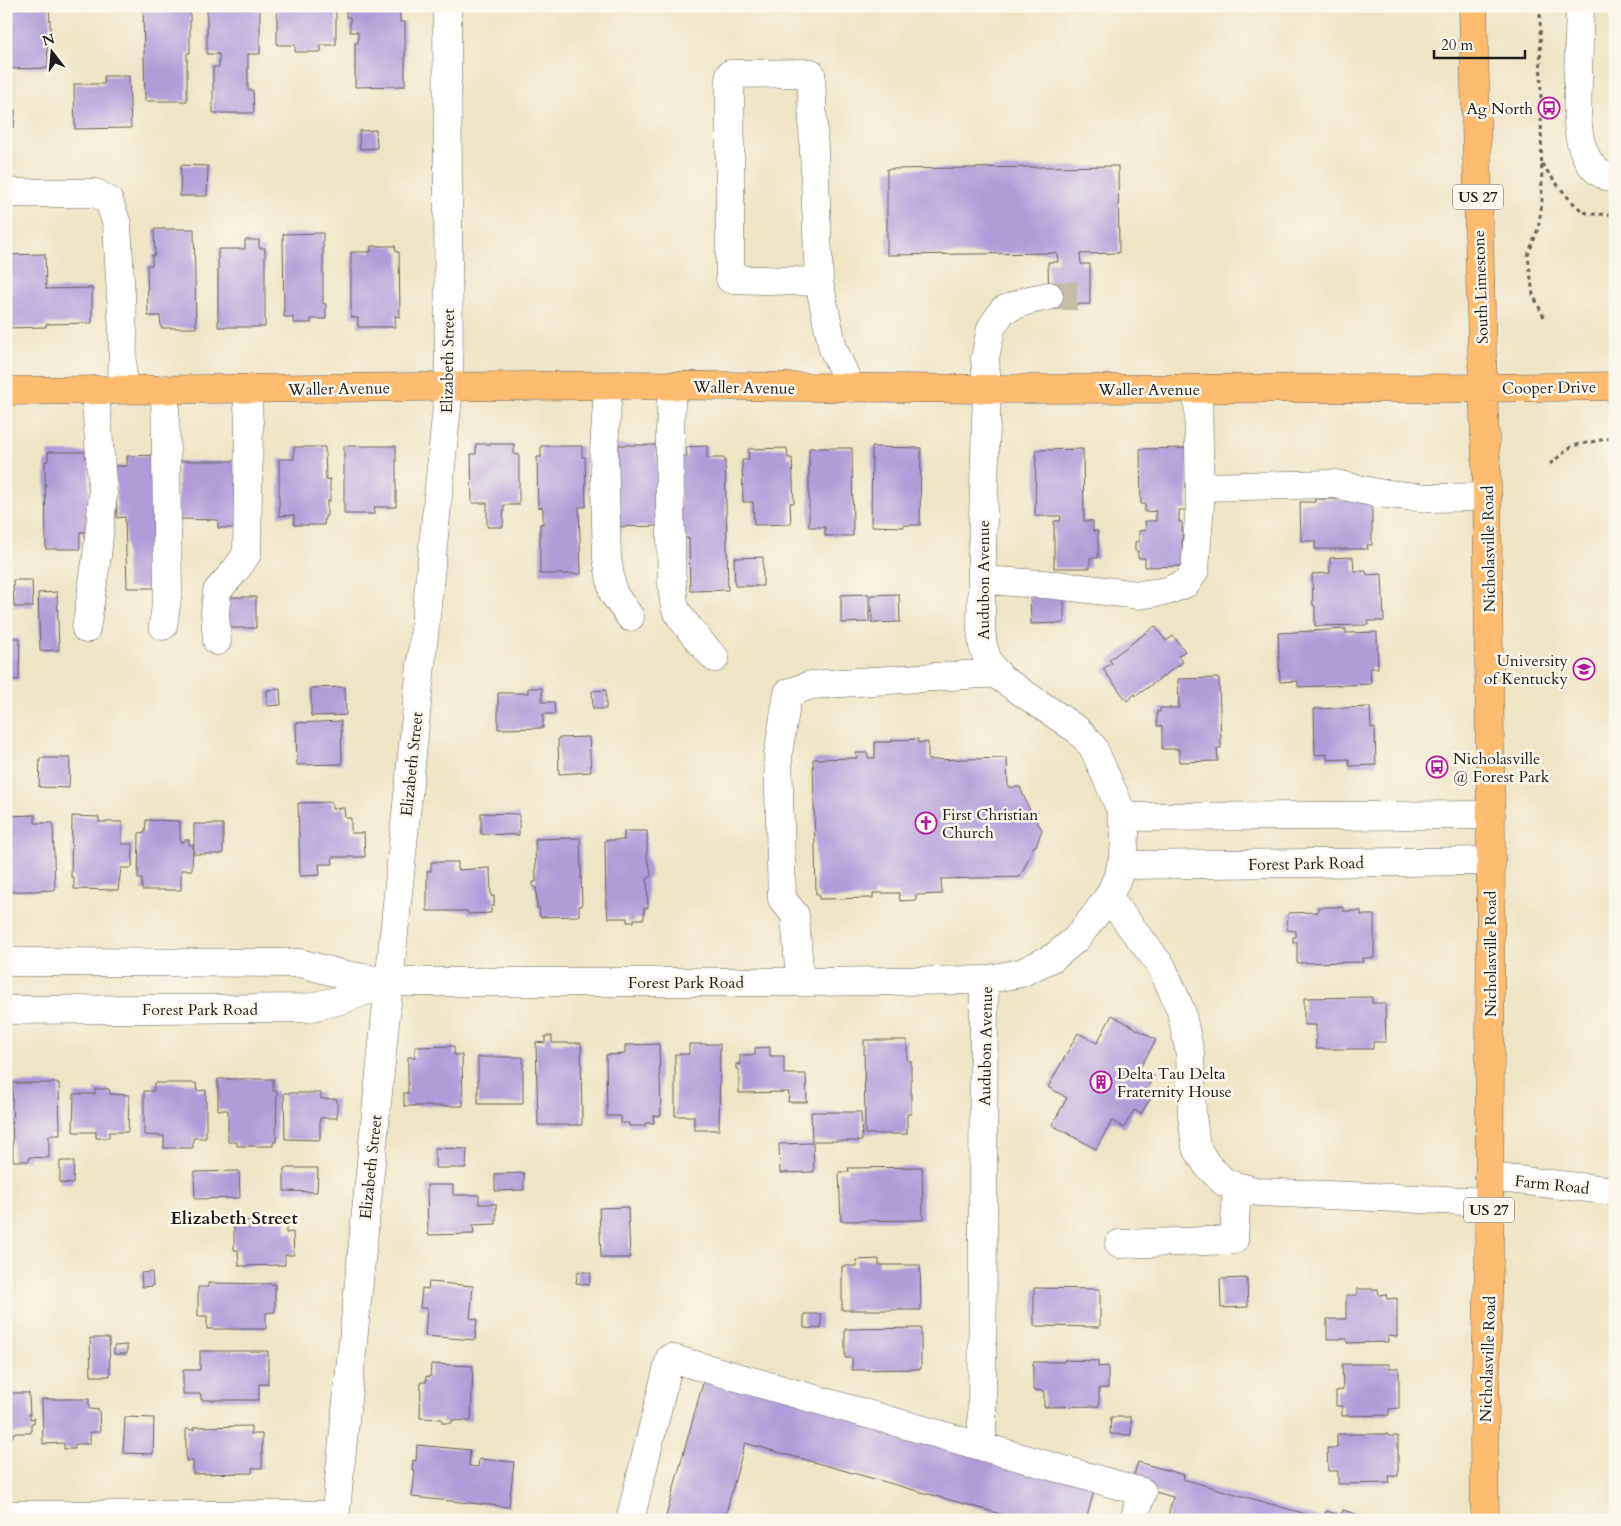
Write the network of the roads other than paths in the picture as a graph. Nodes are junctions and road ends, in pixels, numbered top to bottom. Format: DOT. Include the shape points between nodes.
graph roads {
  1 [pos="447,6"];
  2 [pos="1473,6"];
  3 [pos="1580,6"];
  4 [pos="1615,179"];
  5 [pos="6,193"];
  6 [pos="819,282"];
  7 [pos="1049,296"];
  8 [pos="608,386"];
  9 [pos="672,386"];
  10 [pos="1615,386"];
  11 [pos="448,387"];
  12 [pos="851,388"];
  13 [pos="1198,388"];
  14 [pos="1482,388"];
  15 [pos="165,389"];
  16 [pos="247,389"];
  17 [pos="987,389"];
  18 [pos="6,390"];
  19 [pos="95,390"];
  20 [pos="122,390"];
  21 [pos="1200,487"];
  22 [pos="1487,496"];
  23 [pos="982,580"];
  24 [pos="630,617"];
  25 [pos="163,626"];
  26 [pos="86,629"];
  27 [pos="217,641"];
  28 [pos="714,658"];
  29 [pos="997,673"];
  30 [pos="1491,815"];
  31 [pos="1122,817"];
  32 [pos="1491,861"];
  33 [pos="1121,865"];
  34 [pos="1108,897"];
  35 [pos="6,962"];
  36 [pos="984,980"];
  37 [pos="389,982"];
  38 [pos="800,982"];
  39 [pos="6,1010"];
  40 [pos="1237,1187"];
  41 [pos="1489,1189"];
  42 [pos="1615,1191"];
  43 [pos="1120,1244"];
  44 [pos="982,1446"];
  45 [pos="6,1515"];
  46 [pos="335,1517"];
  47 [pos="630,1520"];
  48 [pos="1134,1520"];
  49 [pos="1485,1520"];
  1 -- 11 [label="street, Elizabeth Street"];
  2 -- 14 [label="main road, South Limestone / US 27"];
  3 -- 4 [label="street" via="1578,105 1581,141 1591,165 1606,177"];
  5 -- 20 [label="street" via="96,193 109,201 117,224 123,333"];
  6 -- 6 [label="street" via="811,73 730,74 730,279"];
  6 -- 12 [label="street" via="833,349"];
  7 -- 17 [label="street, Audubon Avenue" via="1003,310 991,328 985,358"];
  8 -- 9 [label="main road, Waller Avenue"];
  8 -- 11 [label="main road, Waller Avenue"];
  8 -- 24 [label="street" via="604,451 607,558 613,593"];
  9 -- 12 [label="main road, Waller Avenue"];
  9 -- 28 [label="street" via="670,488 676,608"];
  10 -- 14 [label="main road, Cooper Drive"];
  11 -- 16 [label="main road, Waller Avenue"];
  11 -- 37 [label="street, Elizabeth Street"];
  12 -- 17 [label="main road, Waller Avenue"];
  13 -- 14 [label="main road, Waller Avenue"];
  13 -- 17 [label="main road, Waller Avenue"];
  13 -- 21 [label="street"];
  14 -- 22 [label="main road, Nicholasville Road / US 27"];
  15 -- 16 [label="main road, Waller Avenue"];
  15 -- 20 [label="main road, Waller Avenue"];
  15 -- 25 [label="street" via="168,591"];
  16 -- 27 [label="street" via="247,554 216,591"];
  17 -- 23 [label="street, Audubon Avenue"];
  18 -- 19 [label="main road, Waller Avenue"];
  19 -- 20 [label="main road, Waller Avenue"];
  19 -- 26 [label="street" via="103,495"];
  21 -- 22 [label="street" via="1335,484 1377,493 1428,498"];
  21 -- 23 [label="street" via="1195,570 1188,584 1167,591 1138,594"];
  22 -- 30 [label="main road, Nicholasville Road / US 27"];
  23 -- 29 [label="street, Audubon Avenue" via="983,646"];
  29 -- 31 [label="street, Audubon Avenue" via="1079,732 1093,747"];
  29 -- 38 [label="street" via="811,685 788,693 778,754 782,899 795,915"];
  30 -- 31 [label="street"];
  30 -- 32 [label="main road, Nicholasville Road / US 27"];
  31 -- 33 [label="street, Audubon Avenue" via="1126,833"];
  32 -- 33 [label="street, Forest Park Road"];
  32 -- 41 [label="main road, Nicholasville Road / US 27"];
  33 -- 34 [label="street, Audubon Avenue"];
  34 -- 36 [label="street, Audubon Avenue" via="1076,939 1054,957 1021,973"];
  34 -- 40 [label="street, Farm Road" via="1162,966 1181,1011 1190,1053 1196,1147 1207,1165 1225,1183"];
  35 -- 37 [label="street, Forest Park Road" via="300,963"];
  36 -- 38 [label="street, Forest Park Road"];
  36 -- 44 [label="street, Audubon Avenue"];
  37 -- 38 [label="street, Forest Park Road"];
  37 -- 39 [label="street, Forest Park Road" via="341,1000 307,1008"];
  37 -- 46 [label="street, Elizabeth Street"];
  40 -- 41 [label="street, Farm Road" via="1259,1192"];
  40 -- 43 [label="street" via="1234,1240"];
  41 -- 42 [label="street, Farm Road"];
  41 -- 49 [label="main road, Nicholasville Road / US 27"];
  44 -- 47 [label="street" via="670,1358"];
  44 -- 48 [label="street" via="1142,1492"];
  45 -- 46 [label="street"];
}
